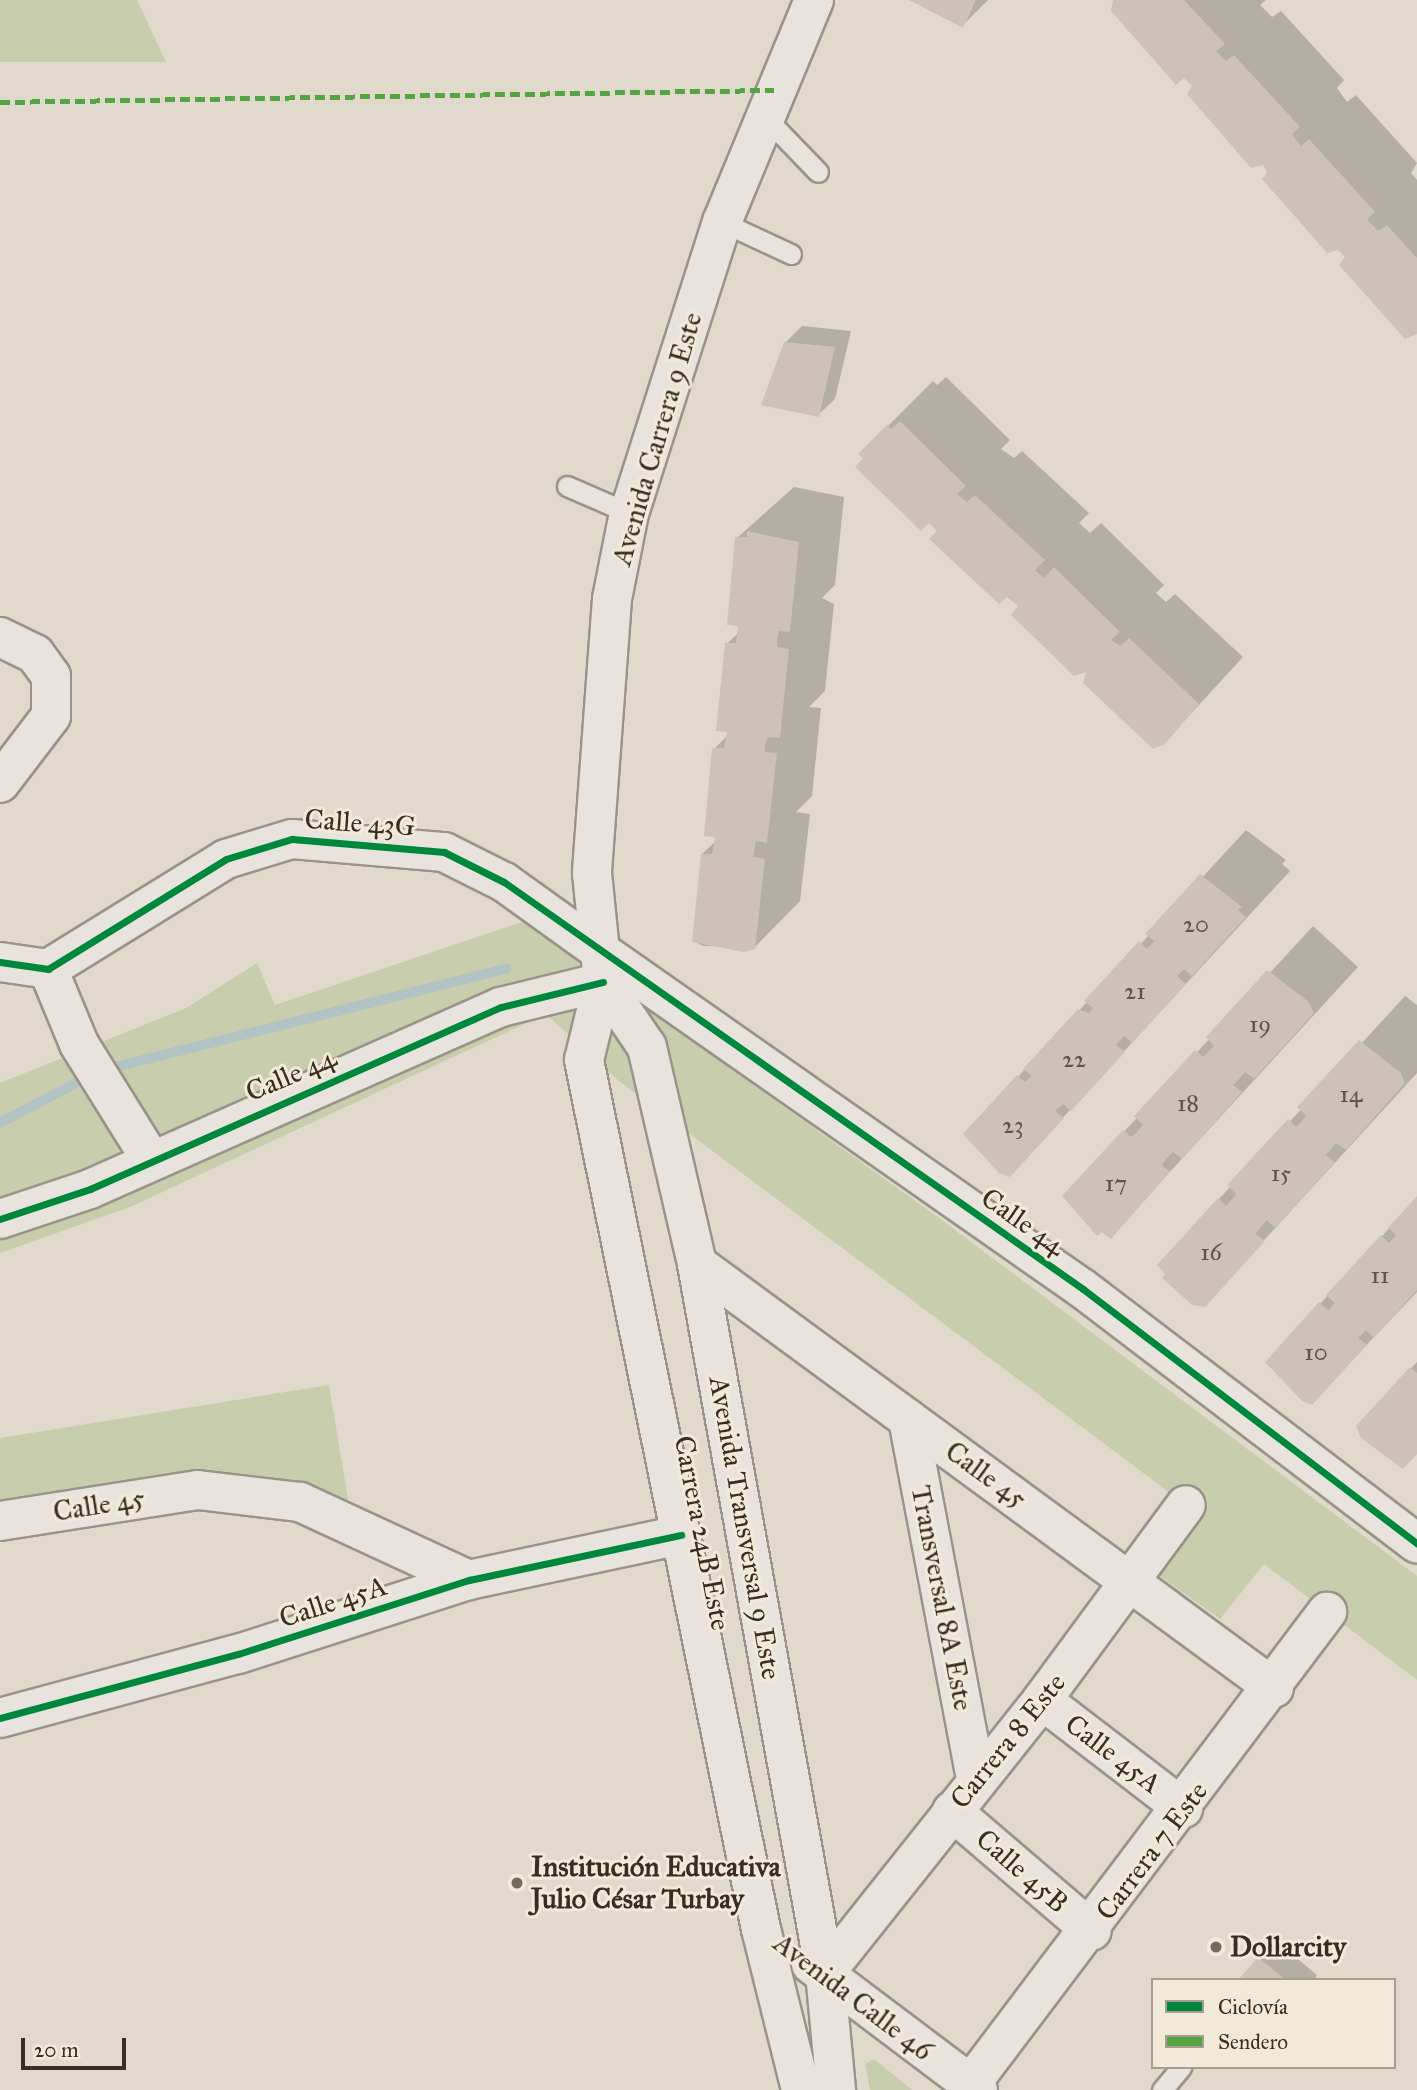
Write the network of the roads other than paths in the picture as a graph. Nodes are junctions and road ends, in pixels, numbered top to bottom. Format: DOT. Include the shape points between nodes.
graph roads {
  1 [pos="814,0"];
  2 [pos="763,115"];
  3 [pos="818,172"];
  4 [pos="722,222"];
  5 [pos="791,254"];
  6 [pos="567,486"];
  7 [pos="629,513"];
  8 [pos="0,637"];
  9 [pos="0,783"];
  10 [pos="0,962"];
  11 [pos="600,965"];
  12 [pos="48,969"];
  13 [pos="150,1158"];
  14 [pos="0,1219"];
  15 [pos="697,1264"];
  16 [pos="908,1419"];
  17 [pos="1186,1505"];
  18 [pos="0,1521"];
  19 [pos="681,1535"];
  20 [pos="1417,1543"];
  21 [pos="1132,1579"];
  22 [pos="469,1580"];
  23 [pos="1327,1612"];
  24 [pos="1274,1688"];
  25 [pos="1042,1700"];
  26 [pos="0,1718"];
  27 [pos="976,1778"];
  28 [pos="1184,1808"];
  29 [pos="951,1811"];
  30 [pos="761,1929"];
  31 [pos="1092,1931"];
  32 [pos="825,1973"];
  33 [pos="1179,2069"];
  34 [pos="974,2087"];
  35 [pos="801,2090"];
  36 [pos="836,2090"];
  37 [pos="1162,2090"];
  1 -- 2 [label="street, Avenida Carrera 9 Este"];
  2 -- 3 [label="lane"];
  2 -- 4 [label="street, Avenida Carrera 9 Este"];
  4 -- 5 [label="lane"];
  4 -- 7 [label="street, Avenida Carrera 9 Este"];
  6 -- 7 [label="lane"];
  7 -- 11 [label="street, Avenida Carrera 9 Este" via="611,612 592,873"];
  8 -- 9 [label="street" via="35,654 51,676 51,716"];
  10 -- 12 [label="street"];
  11 -- 12 [label="street, Calle 43G" via="504,882 444,852 292,839 226,859"];
  11 -- 13 [label="street, Calle 44"];
  11 -- 15 [label="street, Avenida Transversal 9 Este" via="647,1047"];
  11 -- 19 [label="street, Carrera 24B Este" via="584,1060"];
  11 -- 20 [label="street, Calle 44" via="1083,1289"];
  12 -- 13 [label="street" via="79,1044"];
  13 -- 14 [label="street, Calle 44" via="90,1189"];
  15 -- 16 [label="street, Calle 45"];
  15 -- 32 [label="street, Avenida Transversal 9 Este"];
  16 -- 21 [label="street, Calle 45"];
  16 -- 27 [label="street, Transversal 8A Este"];
  17 -- 21 [label="street, Carrera 8 Este"];
  18 -- 22 [label="street, Calle 45" via="198,1490 300,1502"];
  19 -- 22 [label="street, Calle 45A"];
  19 -- 30 [label="street, Carrera 24B Este"];
  21 -- 24 [label="street, Calle 45"];
  21 -- 25 [label="street, Carrera 8 Este"];
  22 -- 26 [label="street, Calle 45A" via="238,1654"];
  23 -- 24 [label="street, Carrera 7 Este"];
  24 -- 28 [label="street, Carrera 7 Este"];
  25 -- 27 [label="street, Carrera 8 Este"];
  25 -- 28 [label="street, Calle 45A"];
  27 -- 29 [label="street, Carrera 8 Este"];
  28 -- 31 [label="street, Carrera 7 Este"];
  29 -- 31 [label="street, Calle 45B"];
  29 -- 32 [label="street, Carrera 8 Este"];
  30 -- 32 [label="street, Avenida Calle 46"];
  30 -- 35 [label="street, Carrera 24B Este"];
  31 -- 34 [label="street, Carrera 7 Este"];
  32 -- 34 [label="street, Avenida Calle 46"];
  32 -- 36 [label="street, Avenida Transversal 9 Este"];
  33 -- 37 [label="lane"];
}
